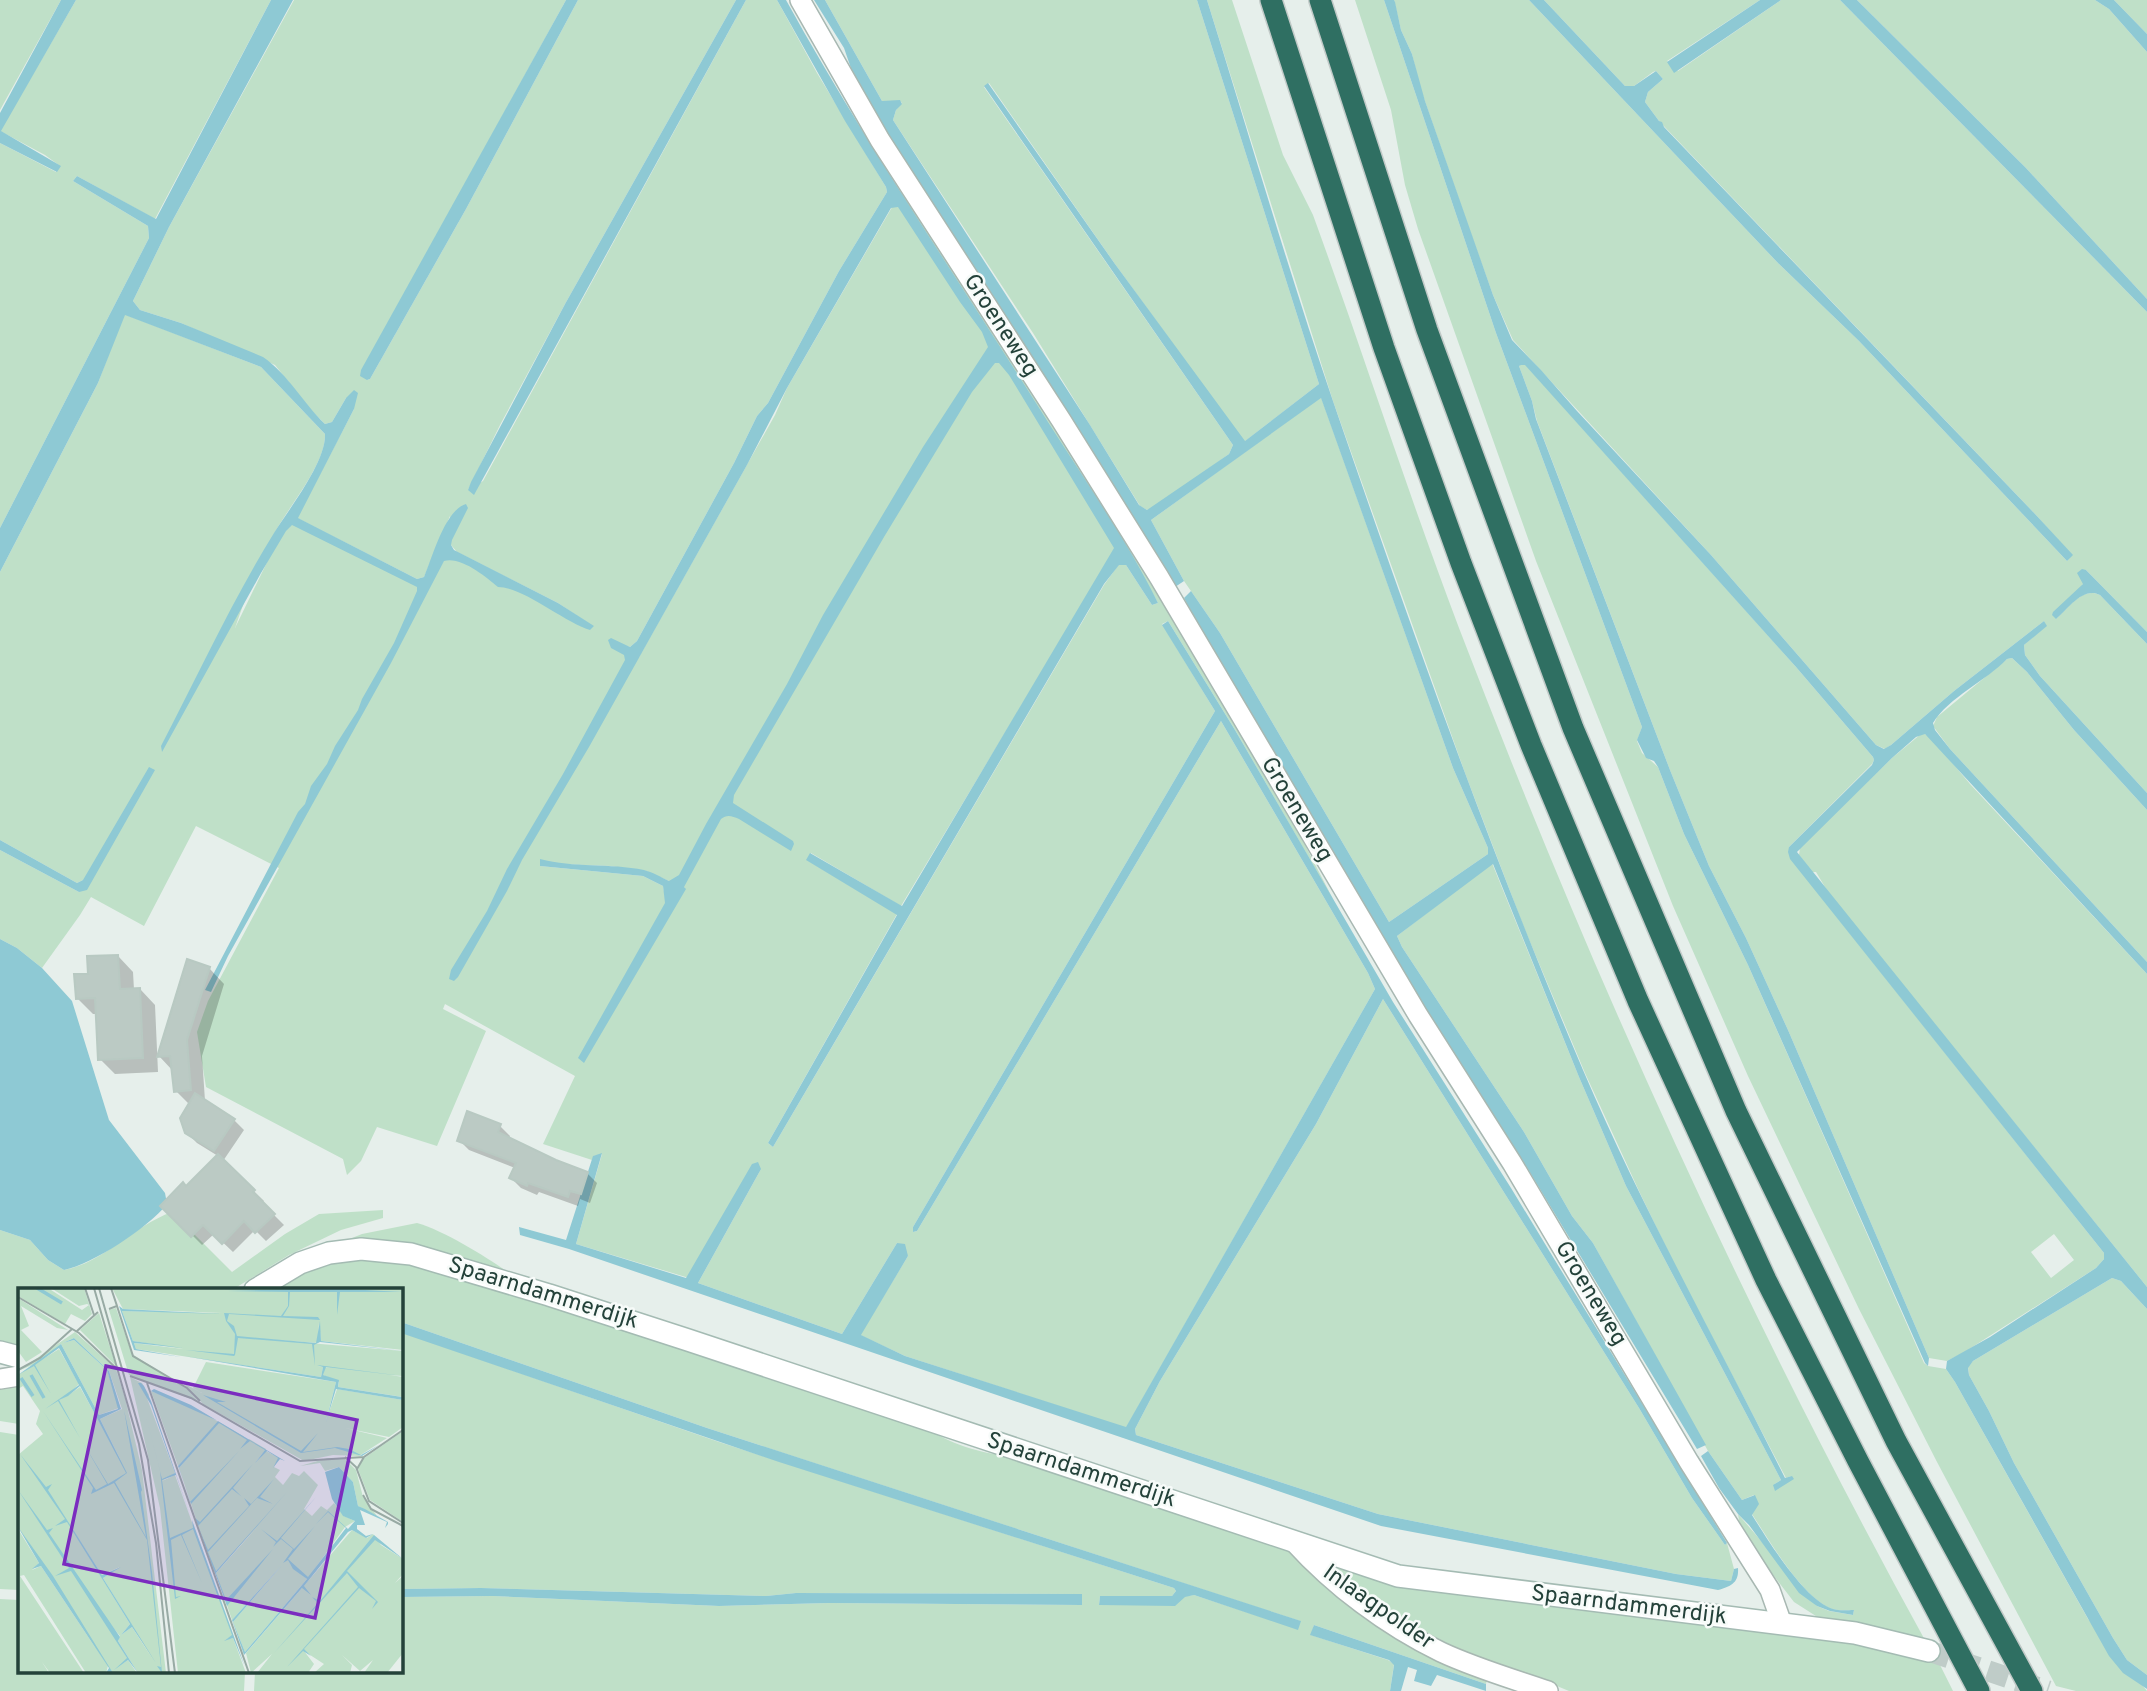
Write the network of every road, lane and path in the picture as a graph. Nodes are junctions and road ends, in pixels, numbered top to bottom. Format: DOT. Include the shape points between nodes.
graph roads {
  1 [pos="800,0"];
  2 [pos="1271,0"];
  3 [pos="1320,0"];
  4 [pos="258,1288"];
  5 [pos="0,1352"];
  6 [pos="18,1357"];
  7 [pos="18,1376"];
  8 [pos="0,1379"];
  9 [pos="1294,1542"];
  10 [pos="1782,1624"];
  11 [pos="1929,1651"];
  12 [pos="1548,1691"];
  13 [pos="1979,1691"];
  14 [pos="2032,1691"];
  1 -- 10 [label="street, Groeneweg" via="880,140 1159,577 1418,1015 1770,1590"];
  2 -- 13 [label="highway" via="1384,348 1461,563 1600,911 1766,1280"];
  3 -- 14 [label="highway" via="1427,330 1573,728 1742,1124 1896,1441"];
  4 -- 9 [label="street, Spaarndammerdijk" via="300,1263 329,1253 369,1249 411,1254 675,1336"];
  5 -- 6 [label="street"];
  7 -- 8 [label="street"];
  9 -- 10 [label="street, Spaarndammerdijk" via="1414,1579"];
  9 -- 12 [label="street, Inlaagpolder" via="1333,1579 1410,1635 1455,1658"];
  10 -- 11 [label="street, Spaarndammerdijk" via="1873,1636"];
}
